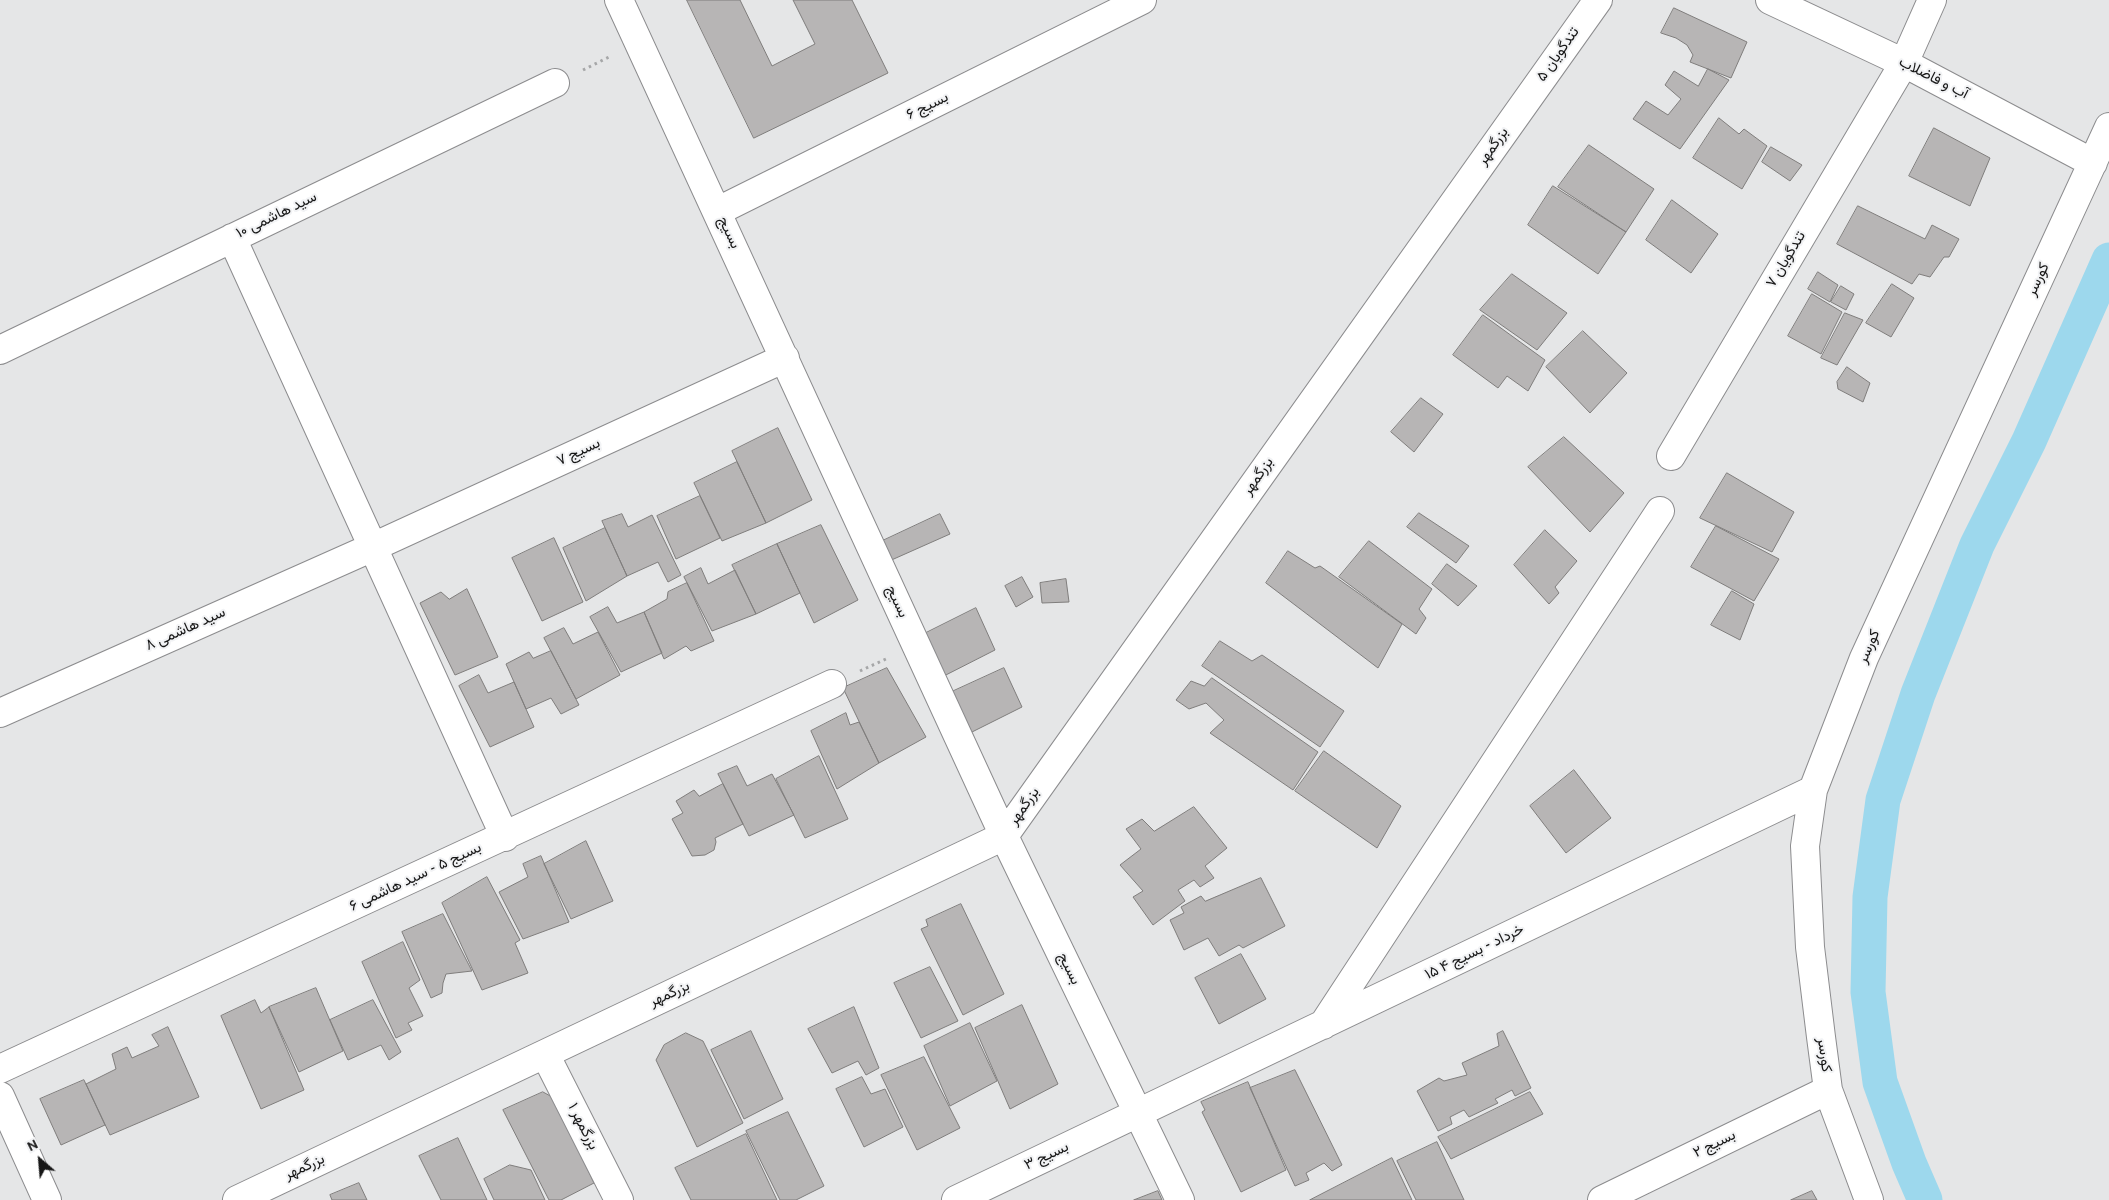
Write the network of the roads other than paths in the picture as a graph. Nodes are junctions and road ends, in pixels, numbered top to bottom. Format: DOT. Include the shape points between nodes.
graph roads {
  1 [pos="620,0"];
  2 [pos="1598,0"];
  3 [pos="1770,0"];
  4 [pos="1932,0"];
  5 [pos="1140,1"];
  6 [pos="1904,63"];
  7 [pos="555,83"];
  8 [pos="1520,110"];
  9 [pos="2109,128"];
  10 [pos="2093,163"];
  11 [pos="718,211"];
  12 [pos="232,238"];
  13 [pos="0,350"];
  14 [pos="785,358"];
  15 [pos="1671,456"];
  16 [pos="1660,511"];
  17 [pos="373,547"];
  18 [pos="832,684"];
  19 [pos="0,713"];
  20 [pos="1813,790"];
  21 [pos="1004,836"];
  22 [pos="505,837"];
  23 [pos="1323,1025"];
  24 [pos="545,1054"];
  25 [pos="0,1069"];
  26 [pos="1828,1090"];
  27 [pos="0,1096"];
  28 [pos="1138,1115"];
  29 [pos="47,1200"];
  30 [pos="237,1200"];
  31 [pos="619,1200"];
  32 [pos="956,1200"];
  33 [pos="1180,1200"];
  34 [pos="1602,1200"];
  35 [pos="1869,1200"];
  1 -- 11 [label="street, بسیج"];
  2 -- 8 [label="street, تندگویان ۵"];
  3 -- 6 [label="street, آب و فاضلاب"];
  4 -- 6 [label="street, تندگویان ۷"];
  5 -- 11 [label="street, بسیج ۶"];
  6 -- 10 [label="street, آب و فاضلاب"];
  6 -- 15 [label="street, تندگویان ۷"];
  7 -- 12 [label="street, سید هاشمی ۱۰"];
  8 -- 21 [label="street, بزرگمهر"];
  9 -- 10 [label="street, کورسر"];
  10 -- 20 [label="street, کورسر" via="1864,658"];
  11 -- 14 [label="street, بسیج"];
  12 -- 13 [label="street, سید هاشمی ۱۰"];
  12 -- 17 [label="street"];
  14 -- 17 [label="street, بسیج ۷"];
  14 -- 21 [label="street, بسیج"];
  16 -- 23 [label="street"];
  17 -- 19 [label="street, سید هاشمی ۸"];
  17 -- 22 [label="street"];
  18 -- 22 [label="street, بسیج ۵ - سید هاشمی ۶"];
  20 -- 23 [label="street, ۱۵ خرداد - بسیج ۴"];
  20 -- 26 [label="street, کورسر" via="1805,846 1809,929"];
  21 -- 24 [label="street, بزرگمهر"];
  21 -- 28 [label="street, بسیج"];
  22 -- 25 [label="street, بسیج ۵ - سید هاشمی ۶"];
  23 -- 28 [label="street, ۱۵ خرداد - بسیج ۴"];
  24 -- 30 [label="street, بزرگمهر"];
  24 -- 31 [label="street, بزرگمهر ۱"];
  26 -- 34 [label="street, بسیج ۲"];
  26 -- 35 [label="street, کورسر"];
  27 -- 29 [label="street"];
  28 -- 32 [label="street, بسیج ۳"];
  28 -- 33 [label="street, بسیج"];
}
